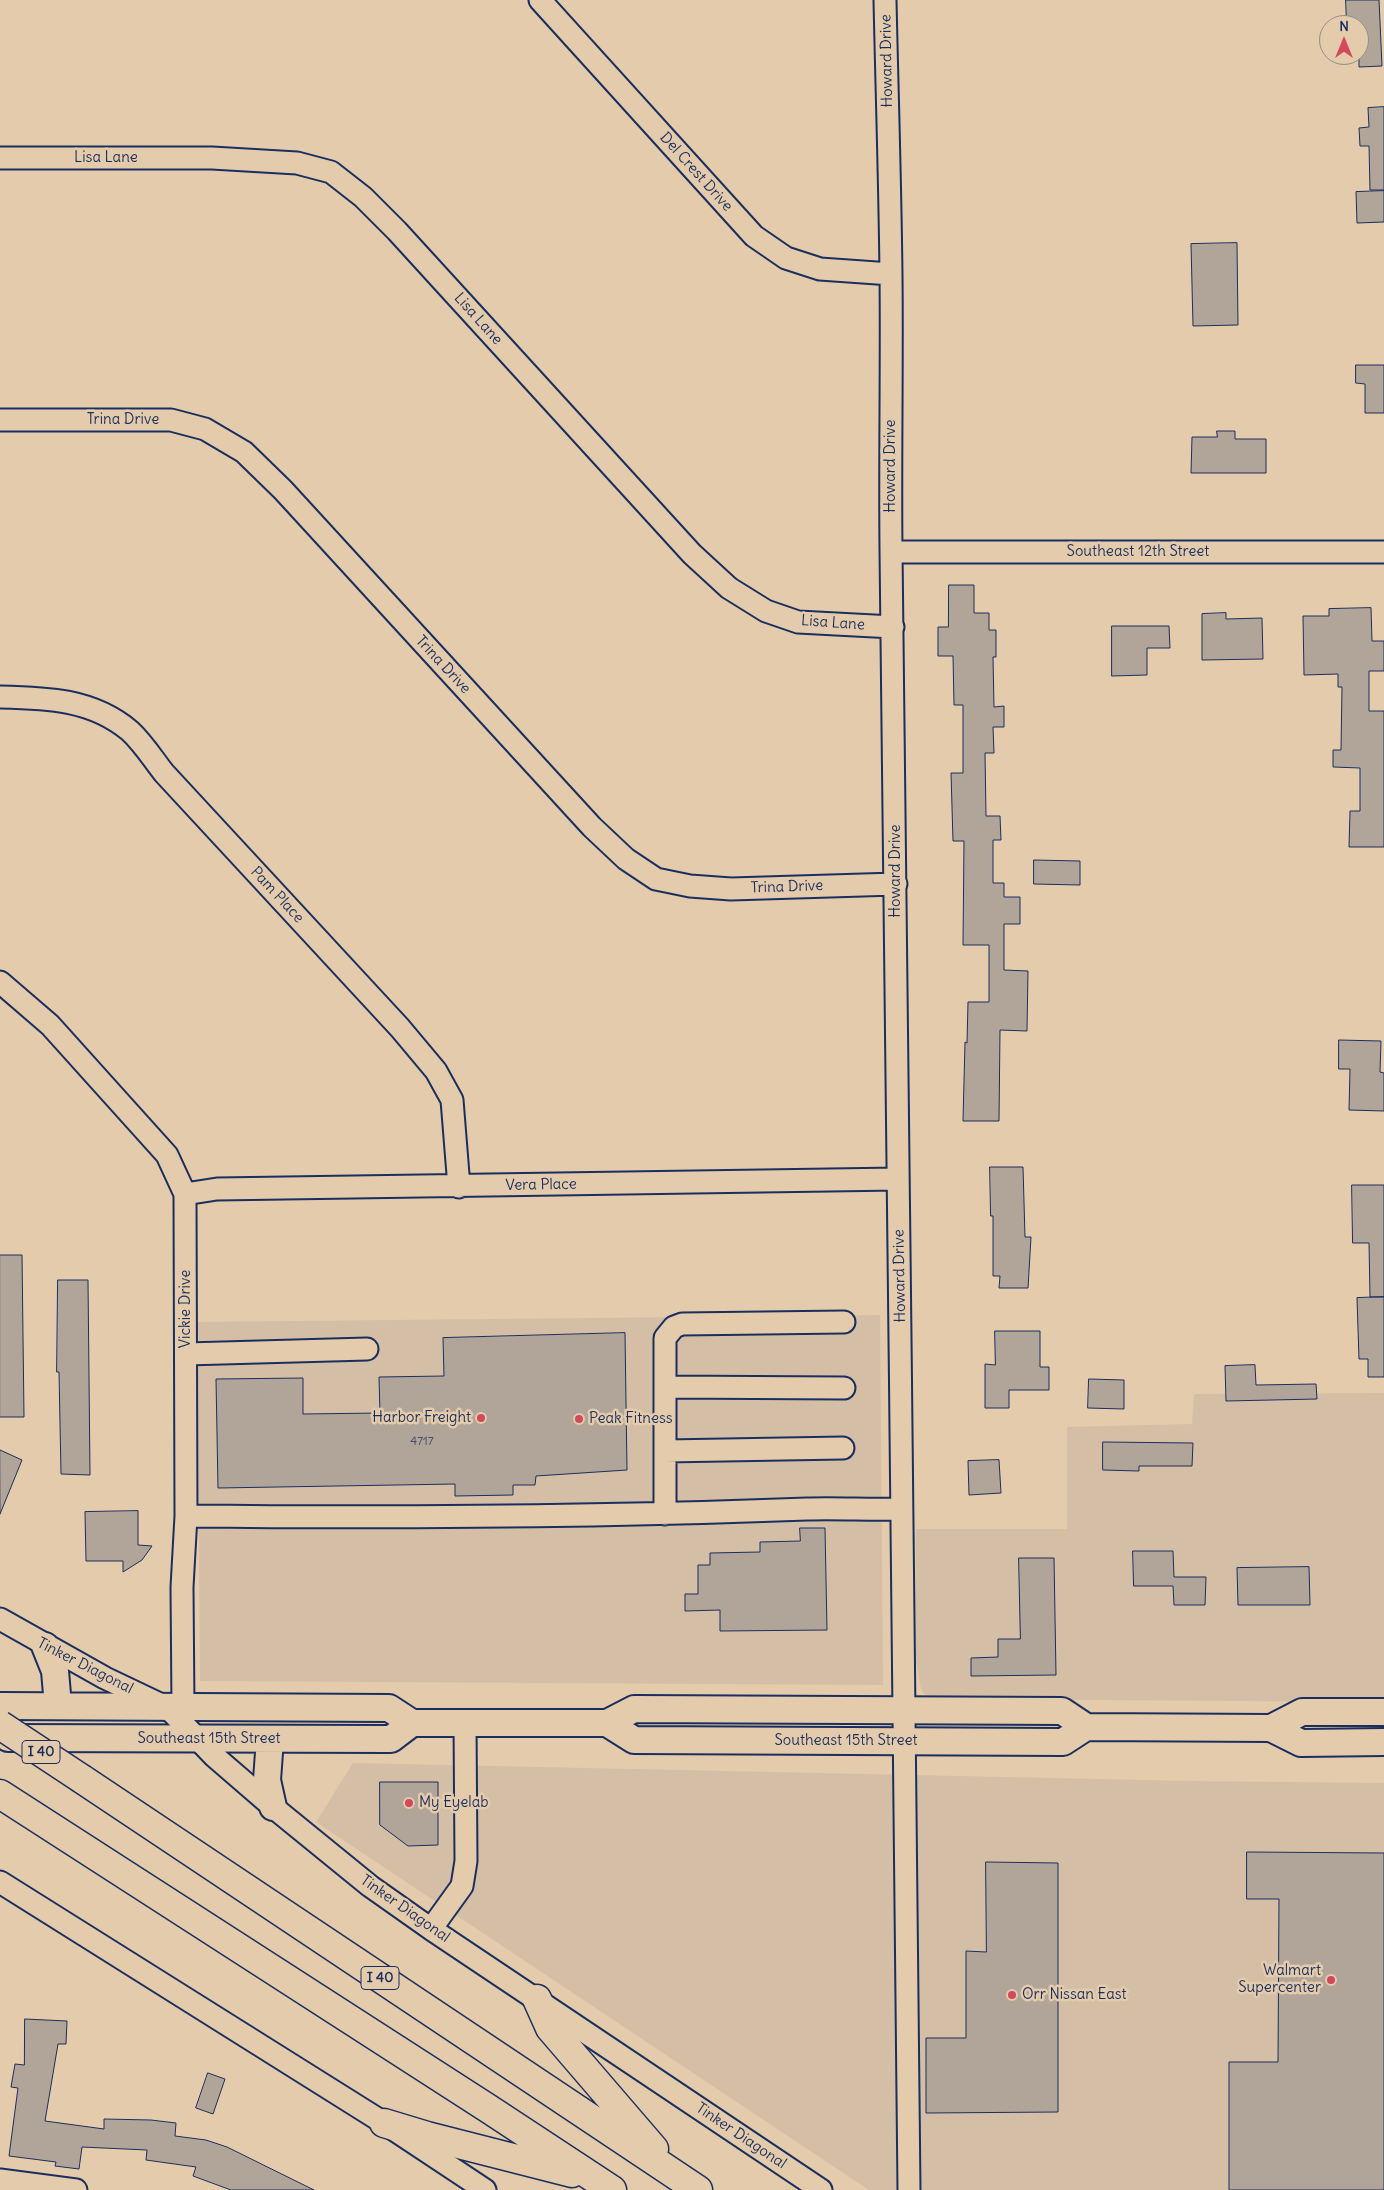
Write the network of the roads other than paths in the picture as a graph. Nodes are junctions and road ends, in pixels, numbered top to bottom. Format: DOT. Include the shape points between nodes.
graph roads {
  1 [pos="540,0"];
  2 [pos="885,0"];
  3 [pos="0,158"];
  4 [pos="891,274"];
  5 [pos="0,420"];
  6 [pos="891,552"];
  7 [pos="1384,552"];
  8 [pos="893,627"];
  9 [pos="0,696"];
  10 [pos="896,884"];
  11 [pos="0,982"];
  12 [pos="898,1179"];
  13 [pos="459,1187"];
  14 [pos="185,1194"];
  15 [pos="844,1322"];
  16 [pos="367,1349"];
  17 [pos="186,1354"];
  18 [pos="665,1387"];
  19 [pos="844,1388"];
  20 [pos="843,1448"];
  21 [pos="665,1451"];
  22 [pos="901,1509"];
  23 [pos="665,1514"];
  24 [pos="186,1516"];
  25 [pos="0,1620"];
  26 [pos="45,1646"];
  27 [pos="0,1706"];
  28 [pos="58,1706"];
  29 [pos="175,1708"];
  30 [pos="905,1711"];
  31 [pos="1384,1712"];
  32 [pos="412,1723"];
  33 [pos="465,1723"];
  34 [pos="0,1724"];
  35 [pos="607,1724"];
  36 [pos="1086,1727"];
  37 [pos="1271,1728"];
  38 [pos="0,1738"];
  39 [pos="197,1738"];
  40 [pos="270,1739"];
  41 [pos="905,1741"];
  42 [pos="1384,1742"];
  43 [pos="0,1794"];
  44 [pos="273,1808"];
  45 [pos="0,1882"];
  46 [pos="431,1929"];
  47 [pos="537,1998"];
  48 [pos="384,2123"];
  49 [pos="0,2180"];
  50 [pos="688,2183"];
  51 [pos="602,2184"];
  52 [pos="76,2190"];
  53 [pos="485,2190"];
  54 [pos="821,2190"];
  55 [pos="909,2190"];
  1 -- 4 [label="street, Del Crest Drive" via="754,236 786,258 820,269"];
  2 -- 4 [label="street, Howard Drive"];
  3 -- 8 [label="street, Lisa Lane" via="212,158 297,163 331,172 398,231 692,554 729,588 766,611 798,622"];
  4 -- 6 [label="street, Howard Drive"];
  5 -- 10 [label="street, Trina Drive" via="171,420 205,429 244,452 283,490 592,827 626,859 656,879 690,886 731,888"];
  6 -- 7 [label="street, Southeast 12th Street"];
  6 -- 8 [label="street, Howard Drive"];
  8 -- 10 [label="street, Howard Drive"];
  9 -- 13 [label="street, Pam Place" via="64,700 96,709 130,732 436,1071 452,1100"];
  10 -- 12 [label="street, Howard Drive"];
  11 -- 14 [label="street, Vickie Drive" via="50,1025 166,1155"];
  12 -- 13 [label="street, Vera Place"];
  12 -- 22 [label="street, Howard Drive"];
  13 -- 14 [label="street, Vera Place" via="217,1189"];
  14 -- 17 [label="street, Vickie Drive"];
  15 -- 18 [label="street" via="682,1324 674,1327 665,1338"];
  16 -- 17 [label="street"];
  17 -- 24 [label="street, Vickie Drive"];
  18 -- 19 [label="street"];
  18 -- 21 [label="street"];
  20 -- 21 [label="street"];
  21 -- 23 [label="street"];
  22 -- 23 [label="street"];
  22 -- 30 [label="street, Howard Drive"];
  23 -- 24 [label="street"];
  24 -- 29 [label="street, Vickie Drive"];
  25 -- 26 [label="street, Tinker Diagonal"];
  26 -- 28 [label="main road" via="56,1671"];
  26 -- 29 [label="street, Tinker Diagonal" via="105,1678"];
  27 -- 28 [label="main road, Southeast 15th Street"];
  28 -- 29 [label="main road, Southeast 15th Street"];
  29 -- 32 [label="main road, Southeast 15th Street" via="389,1708"];
  29 -- 39 [label="street, Tinker Diagonal"];
  30 -- 35 [label="main road, Southeast 15th Street" via="634,1709"];
  30 -- 36 [label="main road, Southeast 15th Street" via="1062,1711"];
  30 -- 41 [label="street, Howard Drive"];
  31 -- 37 [label="main road" via="1302,1712"];
  32 -- 33 [label="main road, Southeast 15th Street"];
  32 -- 40 [label="main road, Southeast 15th Street" via="391,1739"];
  33 -- 35 [label="main road, Southeast 15th Street"];
  33 -- 46 [label="street" via="466,1862 462,1886"];
  34 -- 50 [label="highway, I 40, bridge"];
  35 -- 41 [label="main road, Southeast 15th Street" via="634,1740"];
  36 -- 37 [label="main road"];
  36 -- 41 [label="main road, Southeast 15th Street" via="1063,1742"];
  37 -- 42 [label="main road" via="1301,1743"];
  38 -- 39 [label="main road, Southeast 15th Street"];
  39 -- 40 [label="main road, Southeast 15th Street"];
  39 -- 44 [label="street, Tinker Diagonal"];
  40 -- 44 [label="main road" via="267,1780"];
  41 -- 55 [label="street, Howard Drive"];
  43 -- 51 [label="highway"];
  44 -- 46 [label="street, Tinker Diagonal" via="370,1886"];
  45 -- 48 [label="street"];
  46 -- 47 [label="street, Tinker Diagonal"];
  47 -- 50 [label="highway" via="550,2028"];
  47 -- 54 [label="street, Tinker Diagonal"];
  48 -- 51 [label="highway"];
  48 -- 53 [label="street"];
  49 -- 52 [label="street"];
}
